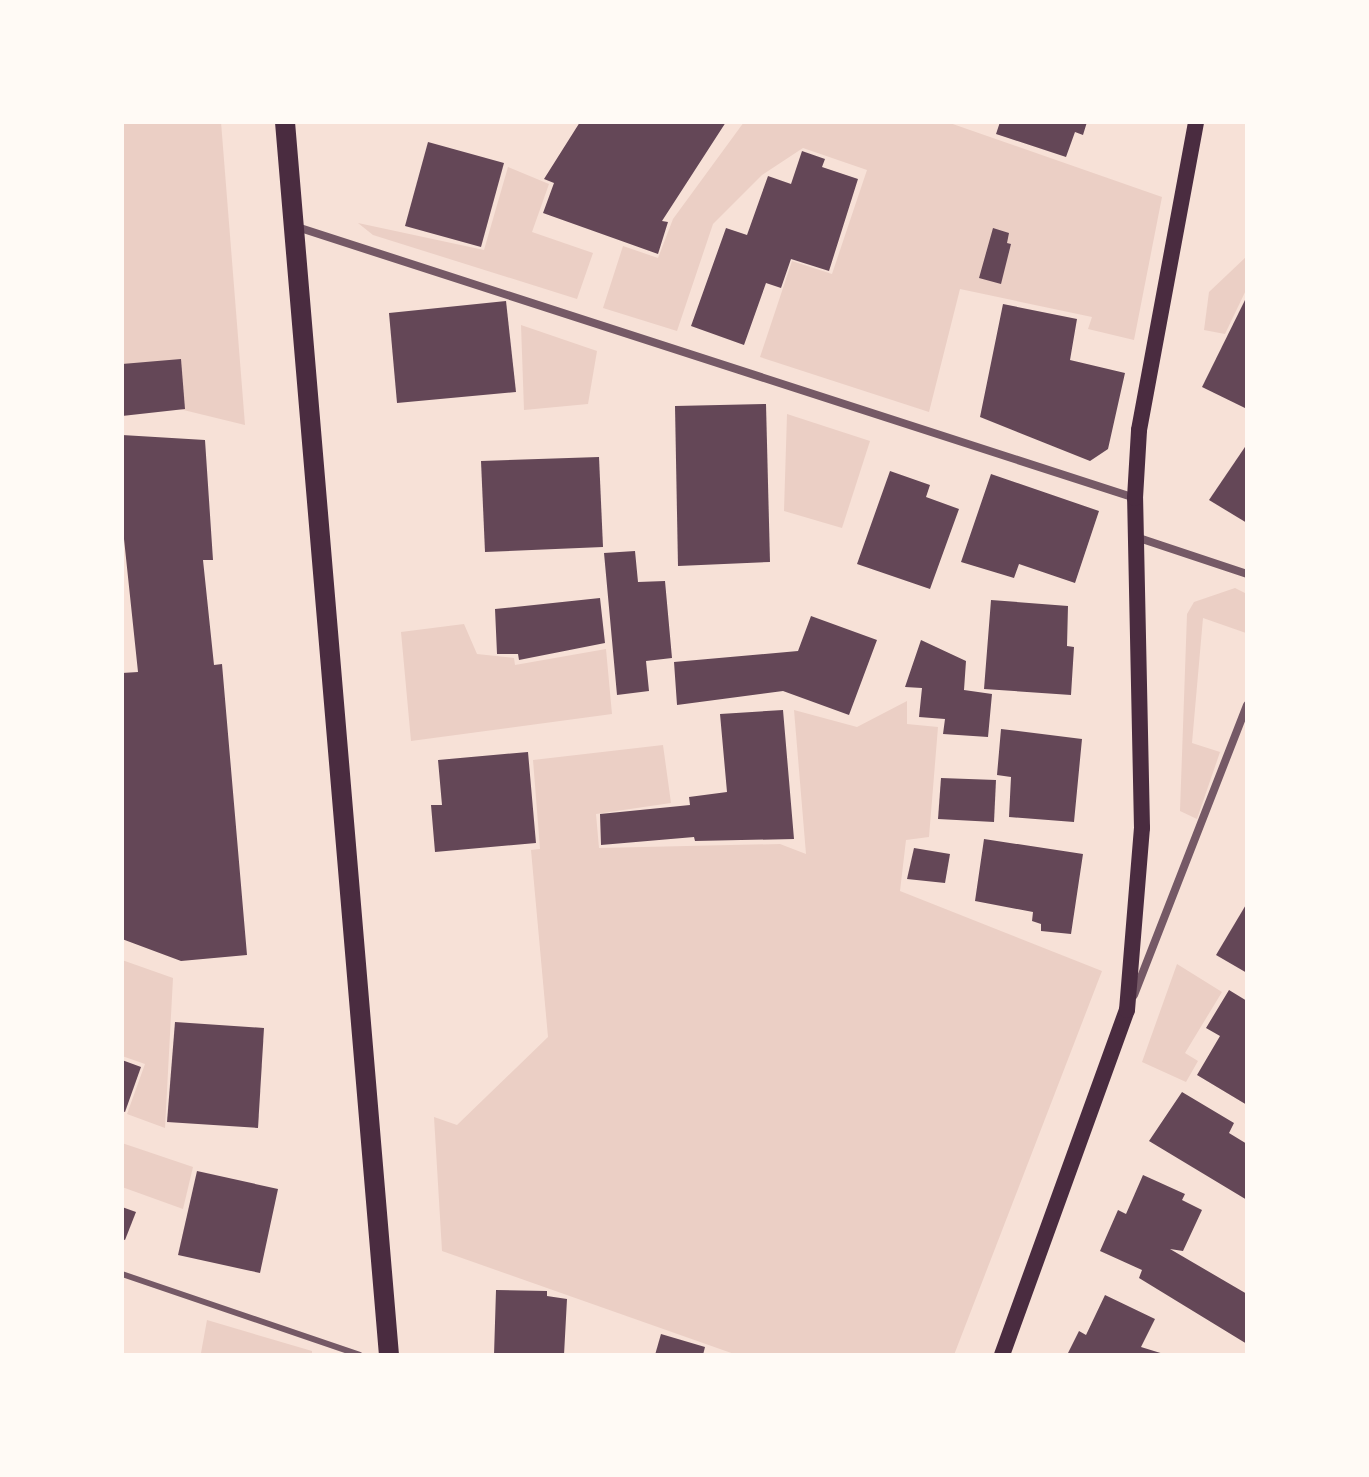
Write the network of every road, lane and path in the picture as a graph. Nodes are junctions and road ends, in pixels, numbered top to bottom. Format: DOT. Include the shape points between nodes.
graph roads {
  1 [pos="285,122"];
  2 [pos="1196,122"];
  3 [pos="294,226"];
  4 [pos="1135,498"];
  5 [pos="1139,538"];
  6 [pos="1247,574"];
  7 [pos="1247,705"];
  8 [pos="1127,1010"];
  9 [pos="122,1274"];
  10 [pos="360,1355"];
  11 [pos="389,1355"];
  12 [pos="1002,1355"];
  1 -- 3 [label="main road"];
  2 -- 4 [label="main road" via="1139,430"];
  3 -- 4 [label="street"];
  3 -- 11 [label="main road"];
  4 -- 5 [label="main road"];
  5 -- 6 [label="street"];
  5 -- 8 [label="main road" via="1142,828"];
  7 -- 8 [label="street"];
  8 -- 12 [label="main road"];
  9 -- 10 [label="lane"];
}
